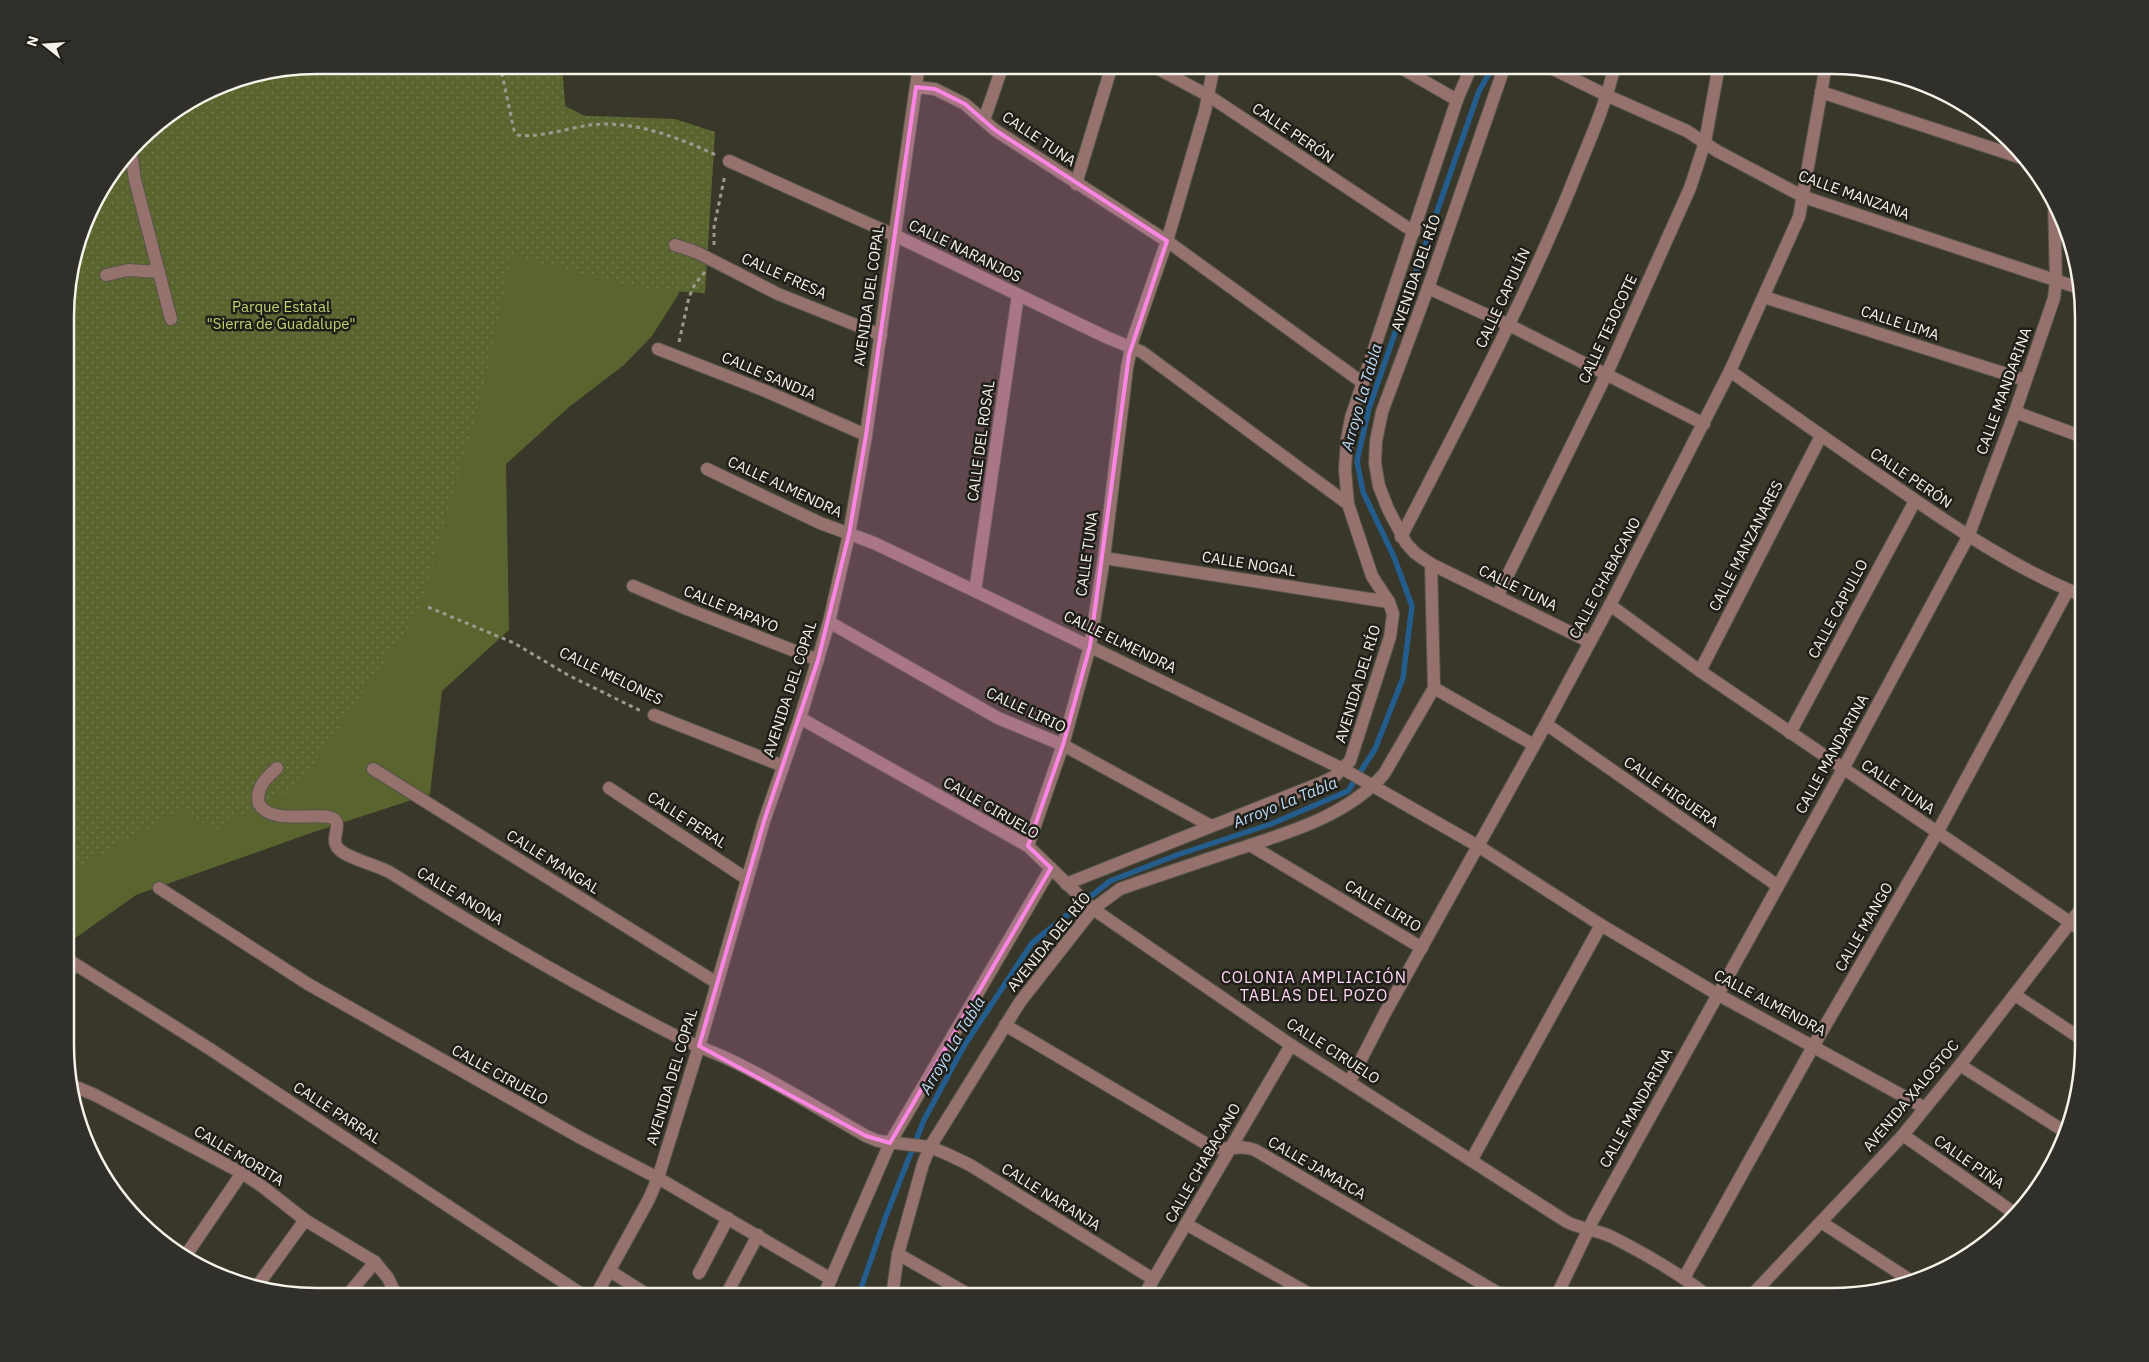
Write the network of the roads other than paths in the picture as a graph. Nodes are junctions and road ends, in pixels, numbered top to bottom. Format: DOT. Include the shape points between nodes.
graph roads {
  1 [pos="918,74"];
  2 [pos="1000,74"];
  3 [pos="1109,74"];
  4 [pos="1168,74"];
  5 [pos="1213,74"];
  6 [pos="1412,74"];
  7 [pos="1468,74"];
  8 [pos="1502,74"];
  9 [pos="1563,74"];
  10 [pos="1614,74"];
  11 [pos="1717,74"];
  12 [pos="1824,74"];
  13 [pos="916,87"];
  14 [pos="1821,92"];
  15 [pos="1209,96"];
  16 [pos="1608,96"];
  17 [pos="1457,100"];
  18 [pos="984,120"];
  19 [pos="1705,142"];
  20 [pos="2015,156"];
  21 [pos="132,159"];
  22 [pos="729,161"];
  23 [pos="1076,184"];
  24 [pos="1804,197"];
  25 [pos="2054,219"];
  26 [pos="1414,232"];
  27 [pos="894,235"];
  28 [pos="1167,241"];
  29 [pos="675,245"];
  30 [pos="159,272"];
  31 [pos="106,275"];
  32 [pos="2056,282"];
  33 [pos="2073,287"];
  34 [pos="1428,288"];
  35 [pos="1018,295"];
  36 [pos="1764,297"];
  37 [pos="171,319"];
  38 [pos="1509,325"];
  39 [pos="881,334"];
  40 [pos="1131,347"];
  41 [pos="658,350"];
  42 [pos="1730,371"];
  43 [pos="1606,373"];
  44 [pos="2025,380"];
  45 [pos="1363,383"];
  46 [pos="2015,412"];
  47 [pos="1704,424"];
  48 [pos="2075,434"];
  49 [pos="866,435"];
  50 [pos="1821,436"];
  51 [pos="707,469"];
  52 [pos="1915,501"];
  53 [pos="1348,504"];
  54 [pos="849,534"];
  55 [pos="1402,536"];
  56 [pos="1968,536"];
  57 [pos="1104,558"];
  58 [pos="1431,564"];
  59 [pos="633,586"];
  60 [pos="2068,590"];
  61 [pos="975,591"];
  62 [pos="2075,593"];
  63 [pos="1498,595"];
  64 [pos="1389,602"];
  65 [pos="1610,605"];
  66 [pos="829,622"];
  67 [pos="1590,642"];
  68 [pos="1090,646"];
  69 [pos="818,660"];
  70 [pos="1700,671"];
  71 [pos="1434,688"];
  72 [pos="654,715"];
  73 [pos="800,718"];
  74 [pos="1546,724"];
  75 [pos="1790,733"];
  76 [pos="1063,745"];
  77 [pos="1534,745"];
  78 [pos="783,766"];
  79 [pos="277,768"];
  80 [pos="373,769"];
  81 [pos="1843,769"];
  82 [pos="1344,770"];
  83 [pos="1370,784"];
  84 [pos="608,788"];
  85 [pos="1211,826"];
  86 [pos="1937,833"];
  87 [pos="1250,845"];
  88 [pos="1028,846"];
  89 [pos="1478,846"];
  90 [pos="1050,868"];
  91 [pos="747,879"];
  92 [pos="1066,884"];
  93 [pos="1778,886"];
  94 [pos="159,888"];
  95 [pos="1091,907"];
  96 [pos="2075,918"];
  97 [pos="2071,923"];
  98 [pos="1601,925"];
  99 [pos="2075,925"];
  100 [pos="1422,948"];
  101 [pos="74,964"];
  102 [pos="717,983"];
  103 [pos="1717,994"];
  104 [pos="2016,995"];
  105 [pos="1005,1025"];
  106 [pos="2075,1034"];
  107 [pos="1291,1044"];
  108 [pos="1814,1045"];
  109 [pos="699,1046"];
  110 [pos="1960,1065"];
  111 [pos="1350,1082"];
  112 [pos="77,1088"];
  113 [pos="1925,1108"];
  114 [pos="2060,1129"];
  115 [pos="1903,1135"];
  116 [pos="895,1143"];
  117 [pos="926,1147"];
  118 [pos="1230,1149"];
  119 [pos="1472,1159"];
  120 [pos="242,1173"];
  121 [pos="658,1178"];
  122 [pos="2011,1210"];
  123 [pos="728,1218"];
  124 [pos="305,1220"];
  125 [pos="1821,1222"];
  126 [pos="1186,1224"];
  127 [pos="1588,1231"];
  128 [pos="758,1235"];
  129 [pos="188,1251"];
  130 [pos="898,1254"];
  131 [pos="374,1262"];
  132 [pos="610,1271"];
  133 [pos="698,1273"];
  134 [pos="1905,1277"];
  135 [pos="831,1278"];
  136 [pos="1684,1278"];
  137 [pos="1153,1279"];
  138 [pos="260,1282"];
  139 [pos="353,1288"];
  140 [pos="393,1288"];
  141 [pos="572,1288"];
  142 [pos="600,1288"];
  143 [pos="637,1288"];
  144 [pos="730,1288"];
  145 [pos="827,1288"];
  146 [pos="893,1288"];
  147 [pos="957,1288"];
  148 [pos="1148,1288"];
  149 [pos="1291,1288"];
  150 [pos="1490,1288"];
  151 [pos="1560,1288"];
  152 [pos="1697,1288"];
  153 [pos="1758,1288"];
  1 -- 13 [label="street, AVENIDA DEL COPAL"];
  2 -- 18 [label="street"];
  3 -- 23 [label="street"];
  4 -- 15 [label="street, CALLE PERÓN"];
  5 -- 15 [label="street, CALLE TUNA"];
  6 -- 17 [label="street"];
  7 -- 17 [label="street, AVENIDA DEL RÍO"];
  8 -- 34 [label="street, AVENIDA DEL RÍO"];
  9 -- 16 [label="street, CALLE MANZANA"];
  10 -- 16 [label="street, CALLE CAPULÍN"];
  11 -- 19 [label="street, CALLE TEJOCOTE"];
  12 -- 14 [label="street, CALLE CHABACANO"];
  13 -- 18 [label="street, CALLE TUNA" via="949,95"];
  13 -- 27 [label="street, AVENIDA DEL COPAL"];
  14 -- 20 [label="street"];
  14 -- 24 [label="street, CALLE CHABACANO"];
  15 -- 26 [label="street, CALLE PERÓN"];
  15 -- 28 [label="street, CALLE TUNA"];
  16 -- 19 [label="street, CALLE MANZANA"];
  16 -- 38 [label="street, CALLE CAPULÍN"];
  17 -- 26 [label="street, AVENIDA DEL RÍO"];
  18 -- 23 [label="street, CALLE TUNA"];
  19 -- 24 [label="street, CALLE MANZANA"];
  19 -- 43 [label="street, CALLE TEJOCOTE" via="1690,188"];
  21 -- 30 [label="street"];
  22 -- 27 [label="street, CALLE NARANJOS"];
  23 -- 28 [label="street, CALLE TUNA"];
  24 -- 32 [label="street, CALLE MANZANA"];
  24 -- 36 [label="street, CALLE CHABACANO" via="1799,217"];
  25 -- 32 [label="street, CALLE MANDARINA"];
  26 -- 45 [label="street, AVENIDA DEL RÍO"];
  27 -- 35 [label="street, CALLE NARANJOS"];
  27 -- 39 [label="street, AVENIDA DEL COPAL"];
  28 -- 40 [label="street, CALLE TUNA"];
  28 -- 45 [label="street, CALLE TUNA"];
  29 -- 39 [label="street, CALLE FRESA" via="696,252 778,294"];
  30 -- 31 [label="street" via="128,270"];
  30 -- 37 [label="street"];
  32 -- 33 [label="street, CALLE MANZANA"];
  32 -- 44 [label="street, CALLE MANDARINA" via="2054,298"];
  34 -- 38 [label="street"];
  34 -- 55 [label="street, AVENIDA DEL RÍO" via="1382,412 1376,441 1379,486"];
  35 -- 40 [label="street, CALLE NARANJOS"];
  35 -- 61 [label="street, CALLE DEL ROSAL"];
  36 -- 42 [label="street, CALLE CHABACANO"];
  36 -- 44 [label="street, CALLE LIMA"];
  38 -- 43 [label="street"];
  38 -- 55 [label="street, CALLE CAPULÍN"];
  39 -- 49 [label="street, AVENIDA DEL COPAL"];
  40 -- 53 [label="street" via="1151,357"];
  40 -- 57 [label="street, CALLE TUNA"];
  41 -- 49 [label="street, CALLE SANDIA" via="763,390"];
  42 -- 47 [label="street, CALLE CHABACANO"];
  42 -- 50 [label="street, CALLE PERÓN"];
  43 -- 47 [label="street"];
  43 -- 63 [label="street, CALLE TEJOCOTE"];
  44 -- 46 [label="street, CALLE MANDARINA"];
  45 -- 53 [label="street, AVENIDA DEL RÍO" via="1347,439"];
  46 -- 48 [label="street"];
  46 -- 56 [label="street, CALLE MANDARINA"];
  47 -- 65 [label="street, CALLE CHABACANO"];
  49 -- 54 [label="street, AVENIDA DEL COPAL"];
  50 -- 52 [label="street, CALLE PERÓN"];
  50 -- 70 [label="street, CALLE MANZANARES"];
  51 -- 54 [label="street, CALLE ALMENDRA"];
  52 -- 56 [label="street, CALLE PERÓN"];
  52 -- 75 [label="street, CALLE CAPULLO"];
  53 -- 64 [label="street, AVENIDA DEL RÍO" via="1372,576"];
  54 -- 61 [label="street, CALLE ELMENDRA"];
  54 -- 66 [label="street, AVENIDA DEL COPAL"];
  55 -- 58 [label="street, AVENIDA DEL RÍO" via="1416,553"];
  56 -- 60 [label="street, CALLE PERÓN"];
  56 -- 81 [label="street, CALLE MANDARINA"];
  57 -- 64 [label="street, CALLE NOGAL"];
  57 -- 68 [label="street, CALLE TUNA"];
  58 -- 63 [label="street, CALLE TUNA"];
  58 -- 71 [label="street"];
  59 -- 69 [label="street, CALLE PAPAYO"];
  60 -- 62 [label="street, CALLE PERÓN"];
  60 -- 86 [label="street, CALLE MANGO"];
  61 -- 68 [label="street, CALLE ELMENDRA"];
  63 -- 67 [label="street, CALLE TUNA"];
  64 -- 82 [label="street, AVENIDA DEL RÍO" via="1393,614 1390,637 1355,752"];
  65 -- 67 [label="street, CALLE CHABACANO"];
  65 -- 70 [label="street, CALLE TUNA"];
  66 -- 69 [label="street, AVENIDA DEL COPAL"];
  66 -- 76 [label="street, CALLE LIRIO" via="998,718"];
  67 -- 74 [label="street, CALLE CHABACANO"];
  68 -- 76 [label="street, CALLE TUNA"];
  68 -- 82 [label="street, CALLE ELMENDRA"];
  69 -- 73 [label="street, AVENIDA DEL COPAL"];
  70 -- 75 [label="street, CALLE TUNA"];
  71 -- 77 [label="street"];
  71 -- 83 [label="street, AVENIDA DEL RÍO" via="1384,774"];
  72 -- 78 [label="street, CALLE MELONES"];
  73 -- 78 [label="street, AVENIDA DEL COPAL"];
  73 -- 88 [label="street, CALLE CIRUELO"];
  74 -- 77 [label="street, CALLE CHABACANO"];
  74 -- 93 [label="street, CALLE HIGUERA"];
  75 -- 81 [label="street, CALLE TUNA"];
  76 -- 85 [label="street, CALLE LIRIO"];
  76 -- 88 [label="street, CALLE TUNA"];
  77 -- 89 [label="street, CALLE CHABACANO"];
  78 -- 91 [label="street, AVENIDA DEL COPAL"];
  79 -- 109 [label="street, CALLE ANONA" via="258,791 257,798 262,808 276,816 330,816 337,824 336,844 343,852 388,871 546,966 678,1038"];
  80 -- 102 [label="street, CALLE MANGAL"];
  81 -- 86 [label="street, CALLE TUNA"];
  81 -- 93 [label="street, CALLE MANDARINA"];
  82 -- 83 [label="street, CALLE ELMENDRA"];
  82 -- 85 [label="street, AVENIDA DEL RÍO" via="1323,782"];
  83 -- 87 [label="street, AVENIDA DEL RÍO" via="1314,823"];
  83 -- 89 [label="street, CALLE ALMENDRA"];
  84 -- 91 [label="street, CALLE PERAL"];
  85 -- 92 [label="street, AVENIDA DEL RÍO"];
  86 -- 97 [label="street, CALLE TUNA"];
  86 -- 108 [label="street, CALLE MANGO"];
  87 -- 95 [label="street, AVENIDA DEL RÍO" via="1120,889"];
  87 -- 100 [label="street, CALLE LIRIO"];
  88 -- 90 [label="street, CALLE CIRUELO"];
  89 -- 98 [label="street, CALLE ALMENDRA"];
  89 -- 100 [label="street, CALLE CHABACANO"];
  90 -- 92 [label="street, CALLE CIRUELO"];
  90 -- 116 [label="street, AVENIDA DEL RÍO"];
  91 -- 102 [label="street, AVENIDA DEL COPAL"];
  92 -- 95 [label="street, CALLE CIRUELO"];
  93 -- 103 [label="street, CALLE MANDARINA"];
  94 -- 121 [label="street, CALLE CIRUELO" via="308,984"];
  95 -- 105 [label="street, AVENIDA DEL RÍO"];
  95 -- 107 [label="street, CALLE CIRUELO"];
  96 -- 97 [label="street, AVENIDA XALOSTOC"];
  97 -- 99 [label="street"];
  97 -- 104 [label="street, AVENIDA XALOSTOC"];
  98 -- 103 [label="street, CALLE ALMENDRA"];
  98 -- 119 [label="street"];
  100 -- 111 [label="street, CALLE CHABACANO"];
  101 -- 141 [label="street, CALLE PARRAL" via="210,1049"];
  102 -- 109 [label="street, AVENIDA DEL COPAL"];
  103 -- 108 [label="street, CALLE ALMENDRA"];
  103 -- 127 [label="street, CALLE MANDARINA"];
  104 -- 106 [label="street"];
  104 -- 110 [label="street, AVENIDA XALOSTOC"];
  105 -- 117 [label="street, AVENIDA DEL RÍO"];
  105 -- 118 [label="street, CALLE JAMAICA" via="1210,1146"];
  107 -- 111 [label="street, CALLE CIRUELO"];
  107 -- 118 [label="street, CALLE CHABACANO"];
  108 -- 113 [label="street, CALLE ALMENDRA"];
  108 -- 136 [label="street, CALLE MANGO"];
  109 -- 116 [label="street" via="729,1059 866,1136"];
  109 -- 121 [label="street, AVENIDA DEL COPAL"];
  110 -- 113 [label="street, AVENIDA XALOSTOC"];
  110 -- 114 [label="street"];
  111 -- 119 [label="street, CALLE CIRUELO"];
  112 -- 120 [label="street, CALLE MORITA"];
  113 -- 115 [label="street, AVENIDA XALOSTOC"];
  115 -- 122 [label="street, CALLE PIÑA"];
  115 -- 125 [label="street, AVENIDA XALOSTOC"];
  116 -- 117 [label="street"];
  116 -- 135 [label="street, AVENIDA DEL RÍO"];
  117 -- 130 [label="street, AVENIDA DEL RÍO"];
  117 -- 137 [label="street, CALLE NARANJA" via="970,1165"];
  118 -- 126 [label="street, CALLE CHABACANO"];
  118 -- 150 [label="street, CALLE JAMAICA" via="1243,1147 1255,1150"];
  119 -- 127 [label="street, CALLE CIRUELO" via="1567,1222"];
  120 -- 124 [label="street, CALLE MORITA"];
  120 -- 129 [label="street"];
  121 -- 123 [label="street, CALLE CIRUELO"];
  121 -- 132 [label="street, AVENIDA DEL COPAL"];
  123 -- 128 [label="street, CALLE CIRUELO"];
  123 -- 133 [label="street"];
  124 -- 131 [label="street, CALLE MORITA"];
  124 -- 138 [label="street"];
  125 -- 134 [label="street"];
  125 -- 153 [label="street, AVENIDA XALOSTOC"];
  126 -- 137 [label="street, CALLE CHABACANO"];
  126 -- 149 [label="street"];
  127 -- 136 [label="street, CALLE CIRUELO" via="1609,1236"];
  127 -- 151 [label="street, CALLE MANDARINA"];
  128 -- 135 [label="street, CALLE CIRUELO"];
  128 -- 144 [label="street"];
  130 -- 146 [label="street, AVENIDA DEL RÍO"];
  130 -- 147 [label="street"];
  131 -- 139 [label="street"];
  131 -- 140 [label="street, CALLE MORITA"];
  132 -- 142 [label="street, AVENIDA DEL COPAL"];
  132 -- 143 [label="street"];
  135 -- 145 [label="street, AVENIDA DEL RÍO"];
  136 -- 152 [label="street, CALLE CIRUELO"];
  137 -- 148 [label="street, CALLE CHABACANO"];
}
